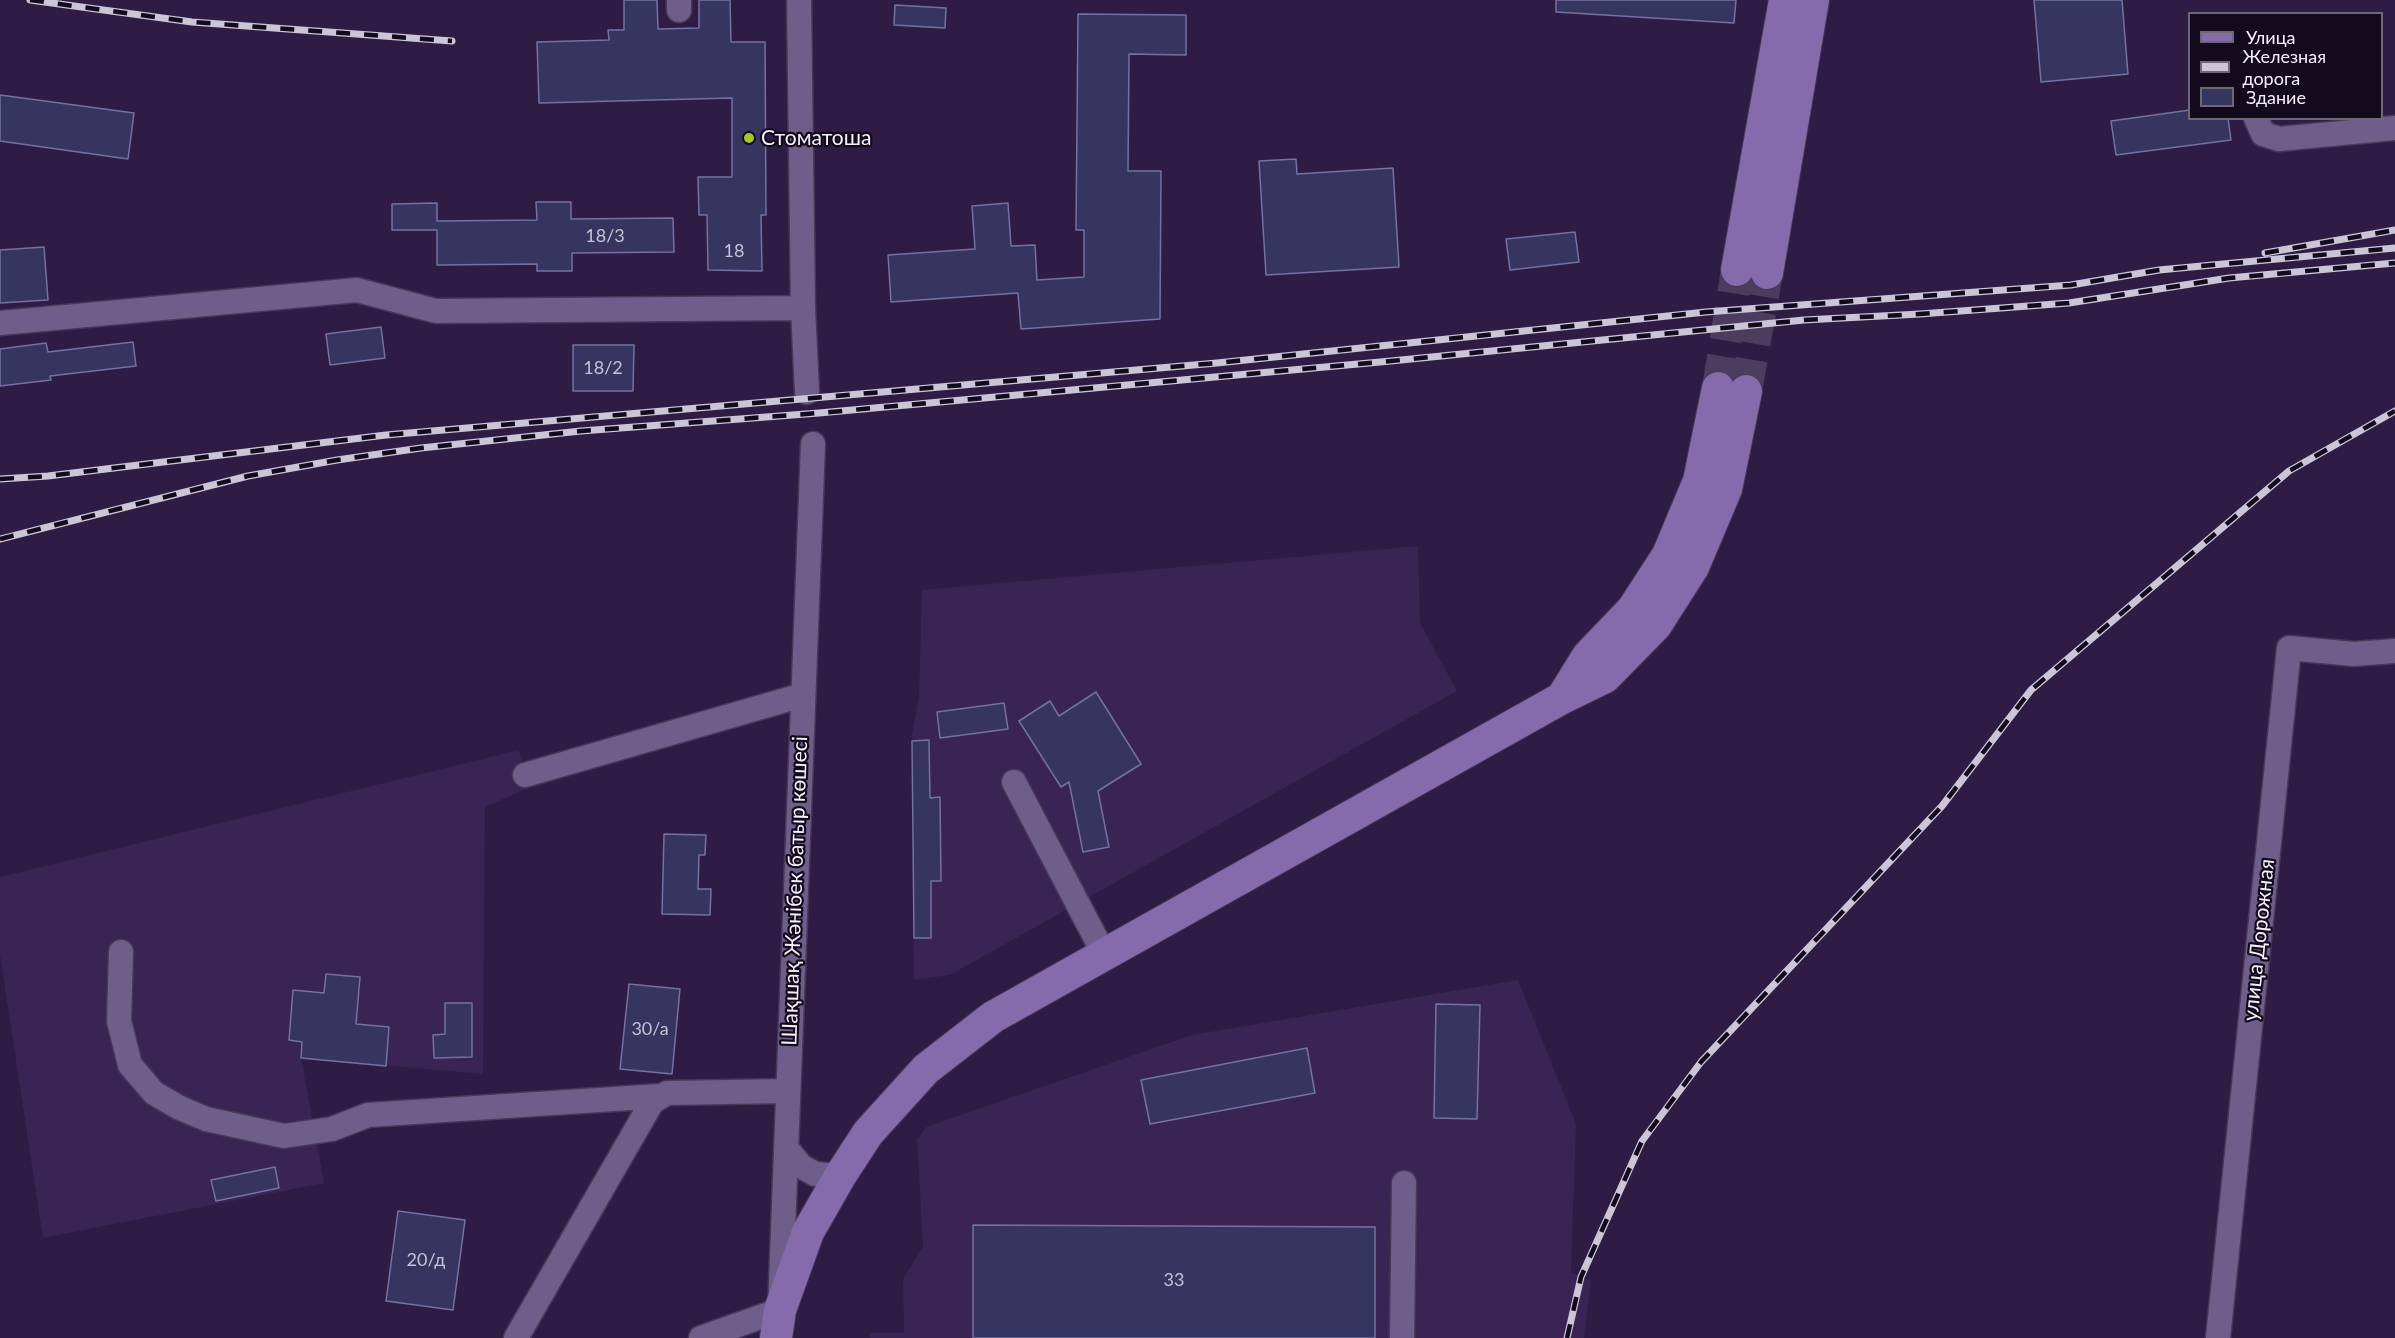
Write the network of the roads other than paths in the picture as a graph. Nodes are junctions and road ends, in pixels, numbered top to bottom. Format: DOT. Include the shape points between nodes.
graph roads {
  1 [pos="799,0"];
  2 [pos="1785,0"];
  3 [pos="1813,0"];
  4 [pos="2257,120"];
  5 [pos="2395,128"];
  6 [pos="803,308"];
  7 [pos="0,323"];
  8 [pos="1732,390"];
  9 [pos="807,392"];
  10 [pos="813,444"];
  11 [pos="2395,651"];
  12 [pos="803,695"];
  13 [pos="525,775"];
  14 [pos="1014,782"];
  15 [pos="121,952"];
  16 [pos="1104,954"];
  17 [pos="788,1091"];
  18 [pos="660,1096"];
  19 [pos="786,1148"];
  20 [pos="840,1176"];
  21 [pos="1404,1183"];
  22 [pos="778,1324"];
  23 [pos="516,1338"];
  24 [pos="701,1338"];
  25 [pos="1402,1338"];
  26 [pos="2218,1338"];
  1 -- 6 [label="street"];
  2 -- 3 [label="main road" via="1752,272"];
  4 -- 5 [label="street" via="2262,134 2279,139"];
  6 -- 7 [label="street" via="436,311 357,290"];
  6 -- 9 [label="street"];
  8 -- 16 [label="main road" via="1726,489 1693,567 1656,626 1605,677"];
  10 -- 12 [label="street, Шақшақ Жәнібек батыр көшесі"];
  11 -- 26 [label="street, улица Дорожная" via="2354,654 2289,648"];
  12 -- 13 [label="street"];
  12 -- 17 [label="street, Шақшақ Жәнібек батыр көшесі"];
  14 -- 16 [label="street"];
  15 -- 18 [label="street" via="119,1021 130,1065 154,1093 206,1119 284,1136 332,1129 368,1115"];
  16 -- 20 [label="main road" via="993,1017 926,1069 868,1134"];
  17 -- 18 [label="street"];
  17 -- 19 [label="street, Шақшақ Жәнібек батыр көшесі"];
  18 -- 23 [label="street" via="652,1102"];
  19 -- 20 [label="street" via="801,1166 815,1174"];
  19 -- 22 [label="street, Шақшақ Жәнібек батыр көшесі"];
  20 -- 22 [label="main road" via="808,1232"];
  21 -- 25 [label="street"];
  22 -- 24 [label="street"];
}
